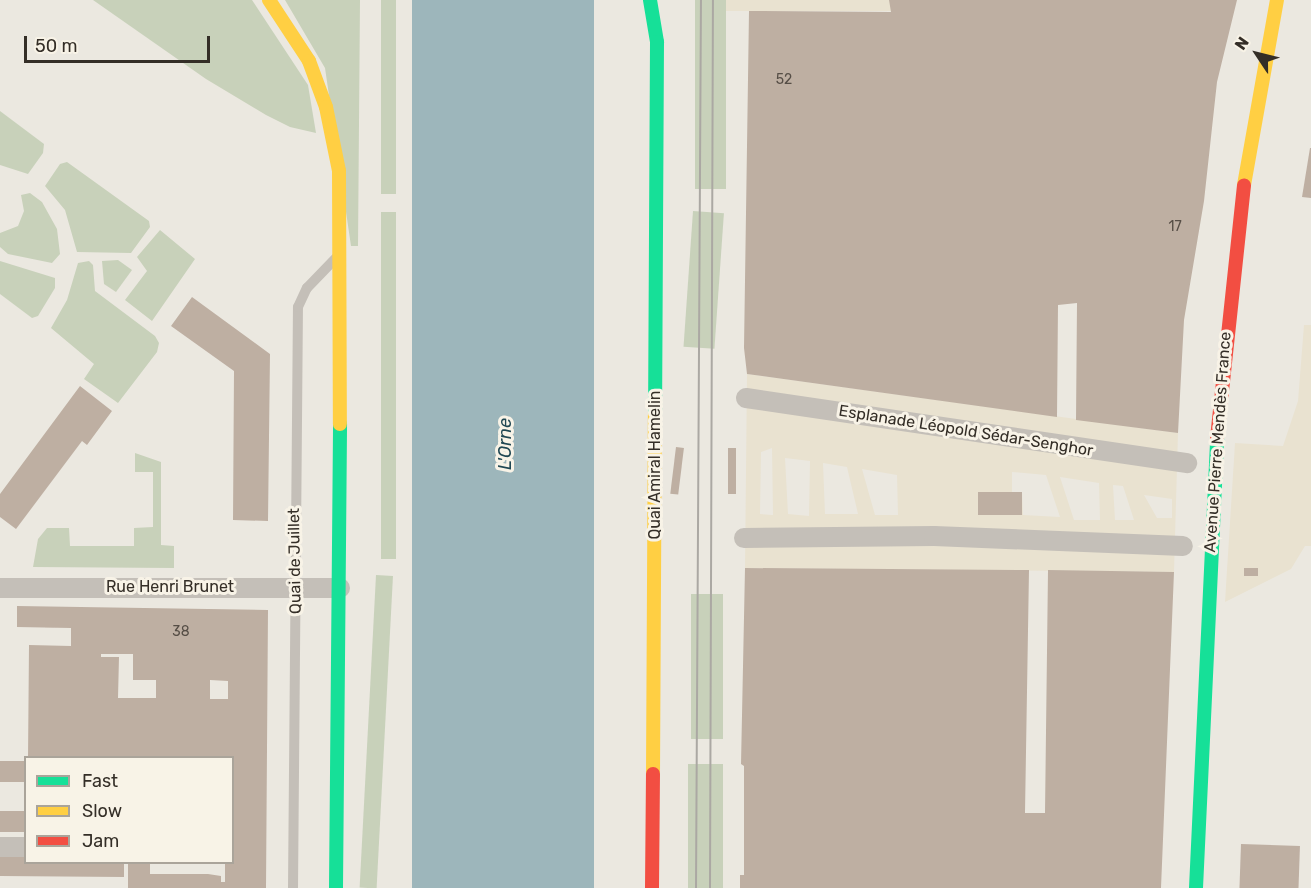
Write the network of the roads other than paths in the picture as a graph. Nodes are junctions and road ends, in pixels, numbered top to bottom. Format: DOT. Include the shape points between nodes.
graph roads {
  1 [pos="269,0"];
  2 [pos="650,0"];
  3 [pos="1277,0"];
  4 [pos="665,10"];
  5 [pos="657,42"];
  6 [pos="342,251"];
  7 [pos="746,398"];
  8 [pos="1186,464"];
  9 [pos="744,538"];
  10 [pos="1183,546"];
  11 [pos="0,588"];
  12 [pos="340,588"];
  13 [pos="296,589"];
  14 [pos="0,847"];
  15 [pos="24,847"];
  16 [pos="293,888"];
  17 [pos="336,888"];
  18 [pos="652,888"];
  19 [pos="1196,888"];
  1 -- 6 [label="main road" via="309,61 326,107 339,171"];
  2 -- 5 [label="main road, Quai Amiral Hamelin"];
  3 -- 19 [label="main road, Avenue Pierre Mendès France" via="1246,164 1218,425"];
  4 -- 5 [label="main road, Quai Amiral Hamelin"];
  5 -- 18 [label="main road, Quai Amiral Hamelin"];
  6 -- 12 [label="main road"];
  6 -- 13 [label="lane, Quai de Juillet" via="307,288 297,307 293,556"];
  7 -- 8 [label="street, Esplanade Léopold Sédar-Senghor"];
  9 -- 10 [label="street" via="934,536"];
  11 -- 13 [label="street, Rue Henri Brunet"];
  12 -- 13 [label="street, Rue Henri Brunet"];
  12 -- 17 [label="main road"];
  13 -- 16 [label="lane, Quai de Juillet"];
  14 -- 15 [label="street"];
}
